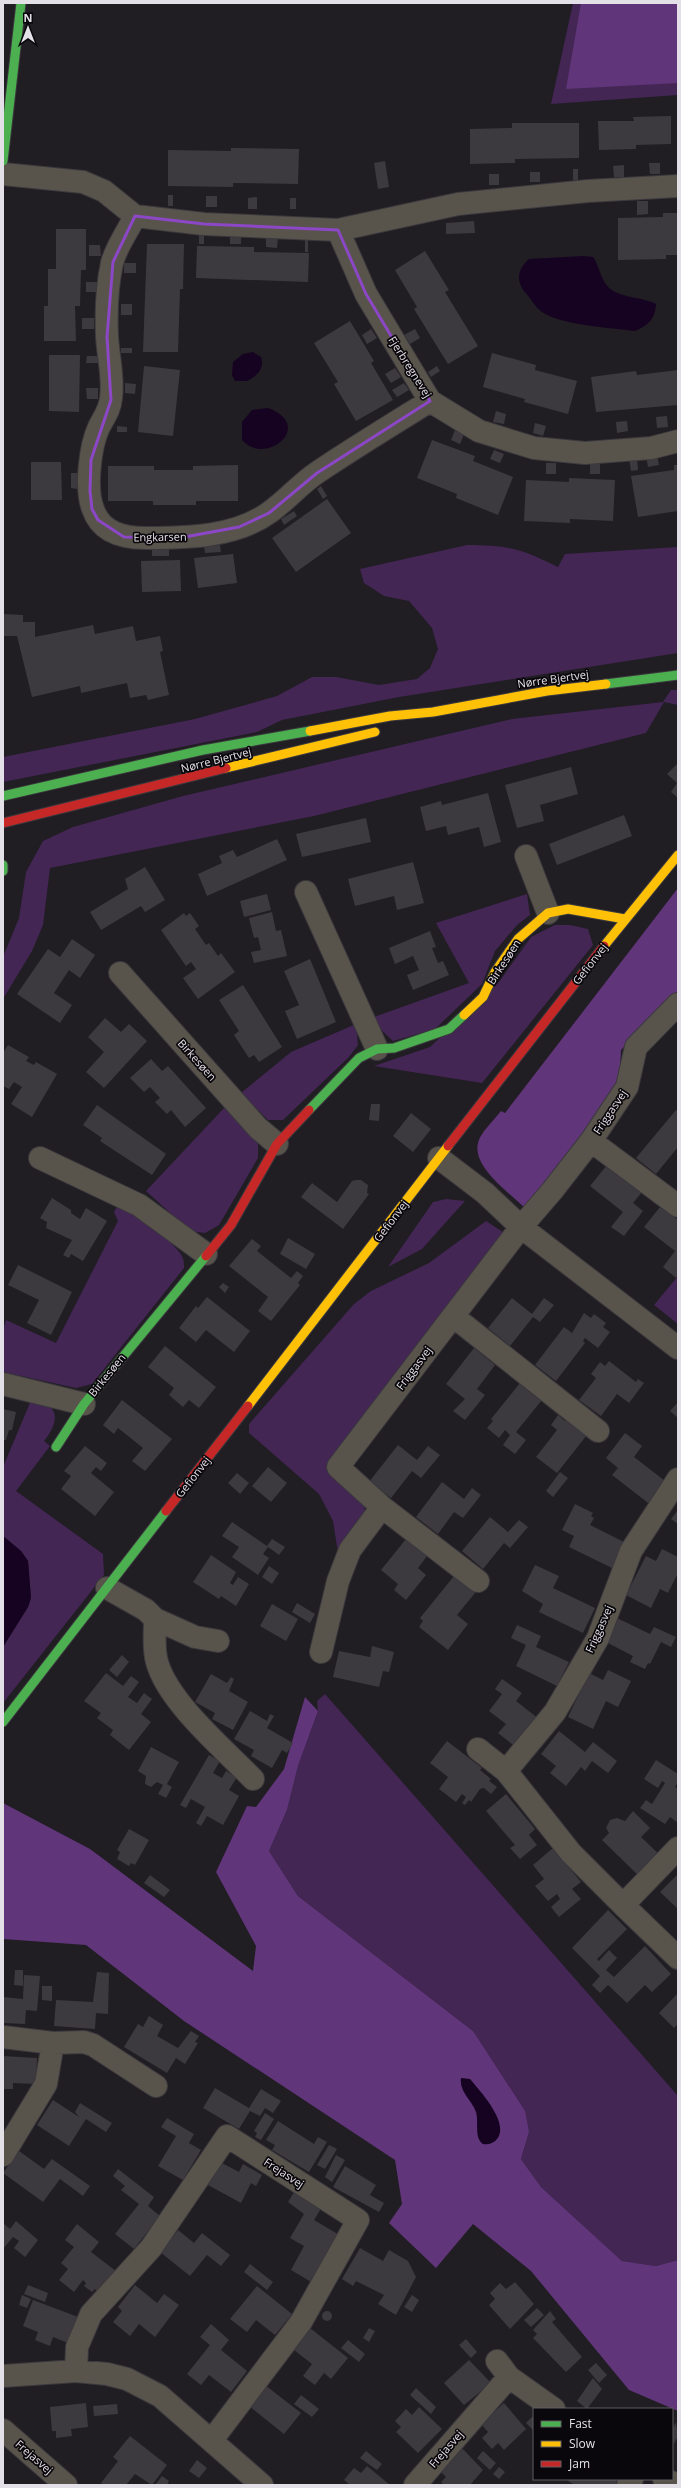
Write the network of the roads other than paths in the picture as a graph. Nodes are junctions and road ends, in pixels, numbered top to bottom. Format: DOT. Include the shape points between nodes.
graph roads {
  1 [pos="21,3"];
  2 [pos="3,161"];
  3 [pos="3,174"];
  4 [pos="678,186"];
  5 [pos="135,216"];
  6 [pos="338,230"];
  7 [pos="430,401"];
  8 [pos="678,441"];
  9 [pos="678,676"];
  10 [pos="433,712"];
  11 [pos="402,725"];
  12 [pos="388,729"];
  13 [pos="3,796"];
  14 [pos="3,823"];
  15 [pos="678,855"];
  16 [pos="526,856"];
  17 [pos="3,865"];
  18 [pos="3,871"];
  19 [pos="306,892"];
  20 [pos="548,913"];
  21 [pos="625,919"];
  22 [pos="120,973"];
  23 [pos="678,1004"];
  24 [pos="377,1049"];
  25 [pos="591,1141"];
  26 [pos="278,1144"];
  27 [pos="40,1158"];
  28 [pos="439,1158"];
  29 [pos="678,1206"];
  30 [pos="521,1227"];
  31 [pos="206,1254"];
  32 [pos="453,1316"];
  33 [pos="678,1348"];
  34 [pos="3,1384"];
  35 [pos="84,1404"];
  36 [pos="598,1431"];
  37 [pos="56,1447"];
  38 [pos="678,1479"];
  39 [pos="382,1507"];
  40 [pos="478,1581"];
  41 [pos="107,1588"];
  42 [pos="155,1619"];
  43 [pos="218,1641"];
  44 [pos="320,1652"];
  45 [pos="3,1722"];
  46 [pos="478,1749"];
  47 [pos="506,1771"];
  48 [pos="253,1779"];
  49 [pos="678,1848"];
  50 [pos="623,1905"];
  51 [pos="678,1958"];
  52 [pos="3,2037"];
  53 [pos="53,2043"];
  54 [pos="156,2086"];
  55 [pos="3,2155"];
  56 [pos="76,2371"];
  57 [pos="3,2376"];
  58 [pos="553,2408"];
  59 [pos="3,2430"];
  60 [pos="212,2440"];
  61 [pos="667,2480"];
  62 [pos="678,2484"];
  63 [pos="66,2485"];
  64 [pos="263,2485"];
  65 [pos="415,2485"];
  1 -- 2 [label="street"];
  3 -- 5 [label="street" via="83,182 104,191"];
  4 -- 6 [label="street" via="458,204"];
  5 -- 6 [label="street" via="204,224"];
  5 -- 7 [label="street, Engkarsen" via="112,262 107,337 112,384 111,400 99,428 91,460 92,508 98,520 112,532 124,538 179,538 210,535 239,527 269,513 317,472"];
  6 -- 7 [label="street, Fjerbregnevej" via="366,294"];
  7 -- 8 [label="street, Fjerbregnevej" via="479,431 534,448 585,453 651,448"];
  9 -- 10 [label="street, Nørre Bjertvej" via="547,690"];
  10 -- 11 [label="street, Nørre Bjertvej"];
  10 -- 13 [label="street, Nørre Bjertvej" via="390,716 203,750"];
  12 -- 14 [label="street, Nørre Bjertvej"];
  15 -- 21 [label="street, Gefionvej"];
  16 -- 20 [label="street"];
  17 -- 18 [label="street"];
  19 -- 24 [label="street"];
  20 -- 21 [label="street, Birkesøen" via="568,909"];
  20 -- 24 [label="street, Birkesøen" via="518,939 495,972 483,997 449,1029 408,1044"];
  21 -- 28 [label="street, Gefionvej"];
  22 -- 26 [label="street, Birkesøen" via="258,1128"];
  23 -- 25 [label="street, Friggasvej" via="636,1047 627,1087"];
  24 -- 26 [label="street, Birkesøen" via="359,1058"];
  25 -- 29 [label="street, Friggasvej"];
  25 -- 30 [label="street, Friggasvej"];
  26 -- 31 [label="street, Birkesøen" via="231,1225"];
  27 -- 31 [label="street" via="139,1205"];
  28 -- 30 [label="street" via="485,1194"];
  28 -- 41 [label="street, Gefionvej"];
  30 -- 32 [label="street, Friggasvej"];
  30 -- 33 [label="street"];
  31 -- 35 [label="street, Birkesøen"];
  32 -- 36 [label="street"];
  32 -- 39 [label="street, Friggasvej" via="338,1467"];
  34 -- 35 [label="street, Birkesøen"];
  35 -- 37 [label="street, Birkesøen"];
  38 -- 47 [label="street, Friggasvej" via="631,1551 598,1638 555,1712"];
  39 -- 40 [label="street, Friggasvej"];
  39 -- 44 [label="street" via="350,1550 338,1581"];
  41 -- 42 [label="street" via="146,1610"];
  41 -- 45 [label="street, Gefionvej"];
  42 -- 43 [label="street" via="195,1637"];
  42 -- 48 [label="street" via="156,1661 163,1678 179,1702"];
  46 -- 47 [label="street"];
  47 -- 50 [label="street" via="570,1853"];
  49 -- 50 [label="street"];
  50 -- 51 [label="street"];
  52 -- 53 [label="street"];
  53 -- 54 [label="street" via="84,2042 93,2045"];
  53 -- 55 [label="street" via="46,2084"];
  56 -- 57 [label="street"];
  56 -- 60 [label="street" via="107,2374 145,2387 160,2396"];
  56 -- 60 [label="street, Frejasvej" via="77,2347 91,2314 151,2248 227,2136 358,2220 301,2322"];
  58 -- 65 [label="street, Frejasvej" via="503,2369"];
  59 -- 63 [label="street, Frejasvej"];
  60 -- 64 [label="street"];
  61 -- 62 [label="street"];
}
